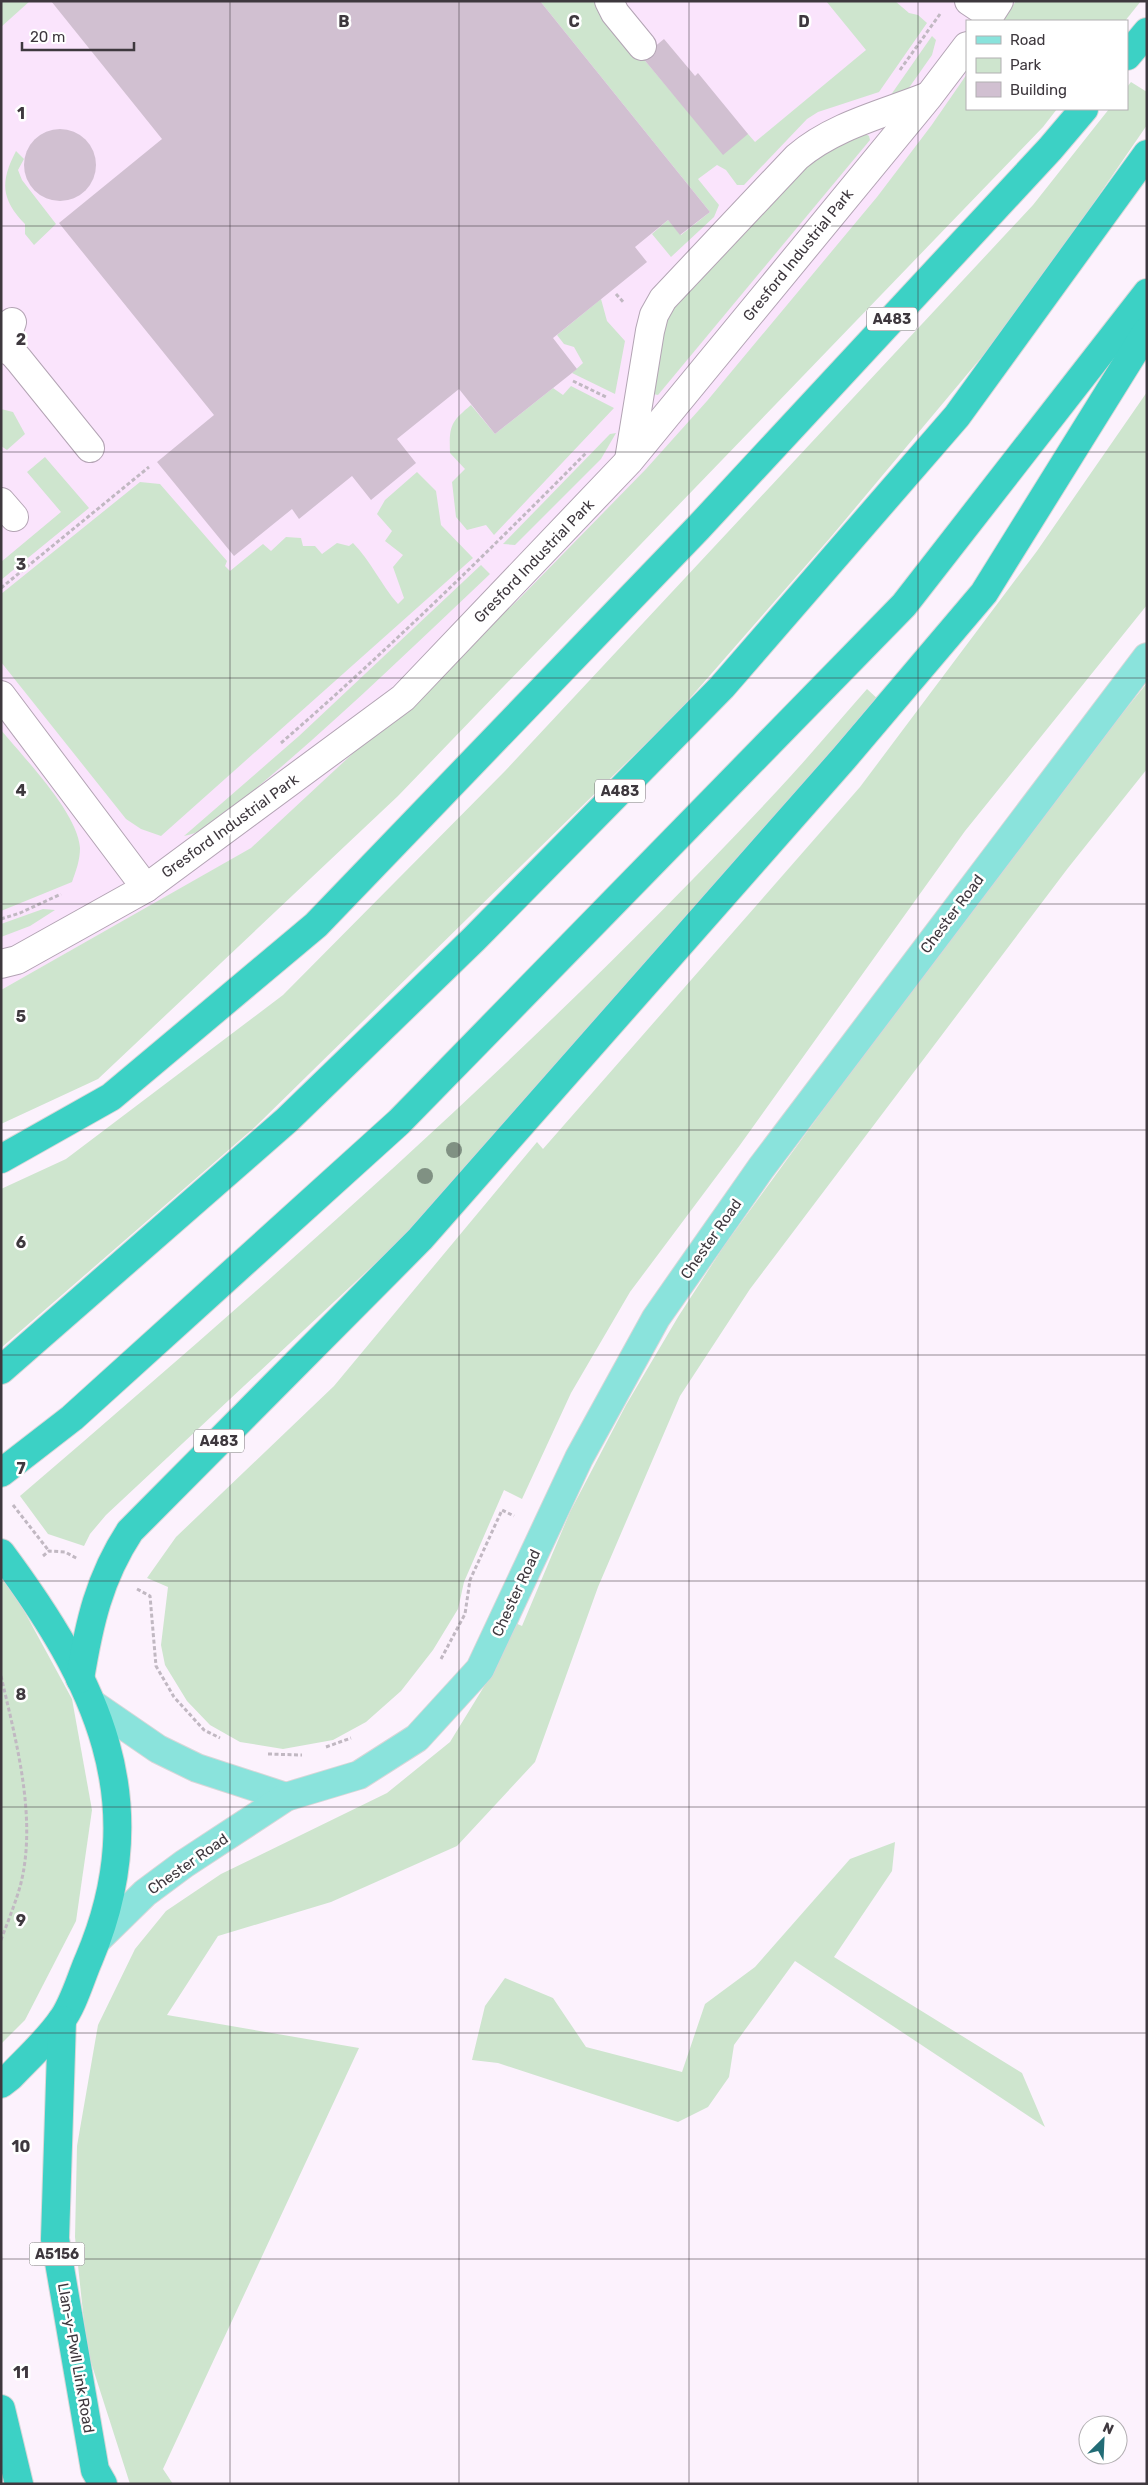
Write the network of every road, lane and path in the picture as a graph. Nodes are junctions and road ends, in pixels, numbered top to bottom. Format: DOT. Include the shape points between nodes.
graph roads {
  1 [pos="609,1"];
  2 [pos="977,10"];
  3 [pos="1147,32"];
  4 [pos="642,46"];
  5 [pos="966,47"];
  6 [pos="1128,55"];
  7 [pos="898,73"];
  8 [pos="929,96"];
  9 [pos="1083,110"];
  10 [pos="1147,154"];
  11 [pos="1147,293"];
  12 [pos="12,322"];
  13 [pos="1147,331"];
  14 [pos="2,348"];
  15 [pos="572,381"];
  16 [pos="611,400"];
  17 [pos="594,446"];
  18 [pos="90,448"];
  19 [pos="628,461"];
  20 [pos="148,468"];
  21 [pos="1,588"];
  22 [pos="1147,656"];
  23 [pos="1,695"];
  24 [pos="276,748"];
  25 [pos="146,888"];
  26 [pos="65,892"];
  27 [pos="1,919"];
  28 [pos="1,964"];
  29 [pos="1,1159"];
  30 [pos="9,1364"];
  31 [pos="4,1486"];
  32 [pos="546,1529"];
  33 [pos="1,1553"];
  34 [pos="106,1574"];
  35 [pos="440,1662"];
  36 [pos="1,1676"];
  37 [pos="80,1679"];
  38 [pos="94,1705"];
  39 [pos="356,1736"];
  40 [pos="228,1742"];
  41 [pos="321,1749"];
  42 [pos="260,1754"];
  43 [pos="304,1755"];
  44 [pos="286,1797"];
  45 [pos="1,1940"];
  46 [pos="97,1940"];
  47 [pos="62,2020"];
  48 [pos="1,2084"];
  49 [pos="1,2409"];
  50 [pos="19,2484"];
  51 [pos="103,2484"];
  1 -- 4 [label="lane"];
  2 -- 7 [label="path"];
  3 -- 6 [label="highway"];
  5 -- 8 [label="lane, Gresford Industrial Park"];
  8 -- 19 [label="lane, Gresford Industrial Park"];
  8 -- 19 [label="lane" via="814,143 663,299 650,331"];
  9 -- 29 [label="highway, A483" via="698,528 316,925 111,1097"];
  10 -- 30 [label="highway, A483" via="957,416 722,687 474,939 301,1106"];
  11 -- 31 [label="highway" via="904,606 400,1122 72,1418"];
  12 -- 14 [label="lane"];
  13 -- 34 [label="highway, A483" via="984,593 792,818 426,1231 136,1525 114,1556"];
  14 -- 18 [label="lane" via="20,360"];
  15 -- 16 [label="path"];
  17 -- 24 [label="path" via="477,563 344,689"];
  19 -- 25 [label="lane, Gresford Industrial Park" via="403,698"];
  20 -- 21 [label="path"];
  22 -- 32 [label="main road, Chester Road" via="761,1168 662,1310 579,1458"];
  23 -- 25 [label="lane"];
  25 -- 28 [label="lane, Gresford Industrial Park" via="17,960"];
  26 -- 27 [label="path"];
  31 -- 34 [label="path" via="49,1551 65,1552"];
  32 -- 35 [label="path" via="502,1510 470,1580 465,1614"];
  32 -- 44 [label="main road, Chester Road" via="480,1669 417,1738 359,1775"];
  33 -- 37 [label="highway" via="47,1619"];
  34 -- 37 [label="highway, A483" via="89,1624"];
  34 -- 40 [label="path" via="150,1596 156,1666 174,1697 204,1730"];
  36 -- 45 [label="path" via="28,1817 21,1882"];
  37 -- 38 [label="highway"];
  38 -- 44 [label="main road" via="158,1749 197,1768"];
  38 -- 46 [label="highway" via="110,1756 119,1826 110,1900"];
  39 -- 41 [label="path"];
  42 -- 43 [label="path"];
  44 -- 46 [label="main road, Chester Road" via="153,1887"];
  46 -- 47 [label="highway"];
  47 -- 48 [label="highway"];
  47 -- 51 [label="highway, Llan-y-Pwll Link Road / A5156" via="55,2239 95,2470"];
  49 -- 50 [label="highway"];
}
